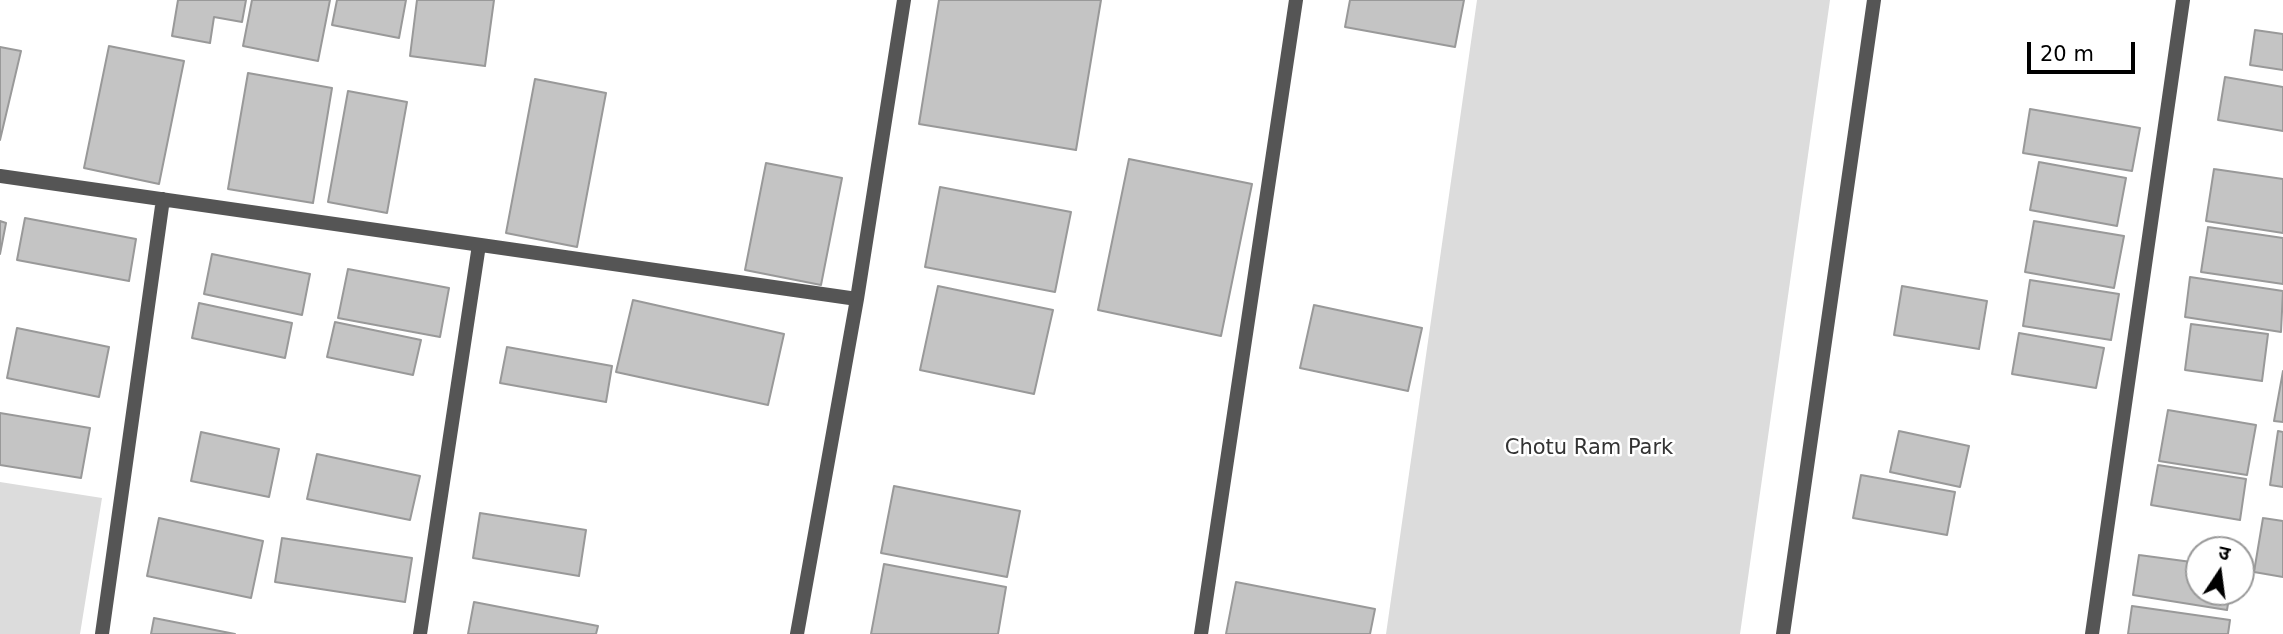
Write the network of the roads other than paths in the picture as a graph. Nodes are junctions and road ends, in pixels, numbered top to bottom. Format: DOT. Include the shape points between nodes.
graph roads {
  1 [pos="904,0"];
  2 [pos="1296,0"];
  3 [pos="1874,0"];
  4 [pos="2183,0"];
  5 [pos="0,176"];
  6 [pos="163,200"];
  7 [pos="479,245"];
  8 [pos="857,299"];
  9 [pos="102,634"];
  10 [pos="420,634"];
  11 [pos="797,634"];
  12 [pos="1200,634"];
  13 [pos="1783,634"];
  14 [pos="2092,634"];
  1 -- 8 [label="street"];
  2 -- 12 [label="street"];
  3 -- 13 [label="street"];
  4 -- 14 [label="street"];
  5 -- 6 [label="street"];
  6 -- 7 [label="street"];
  6 -- 9 [label="street"];
  7 -- 8 [label="street"];
  7 -- 10 [label="street"];
  8 -- 11 [label="street"];
}
